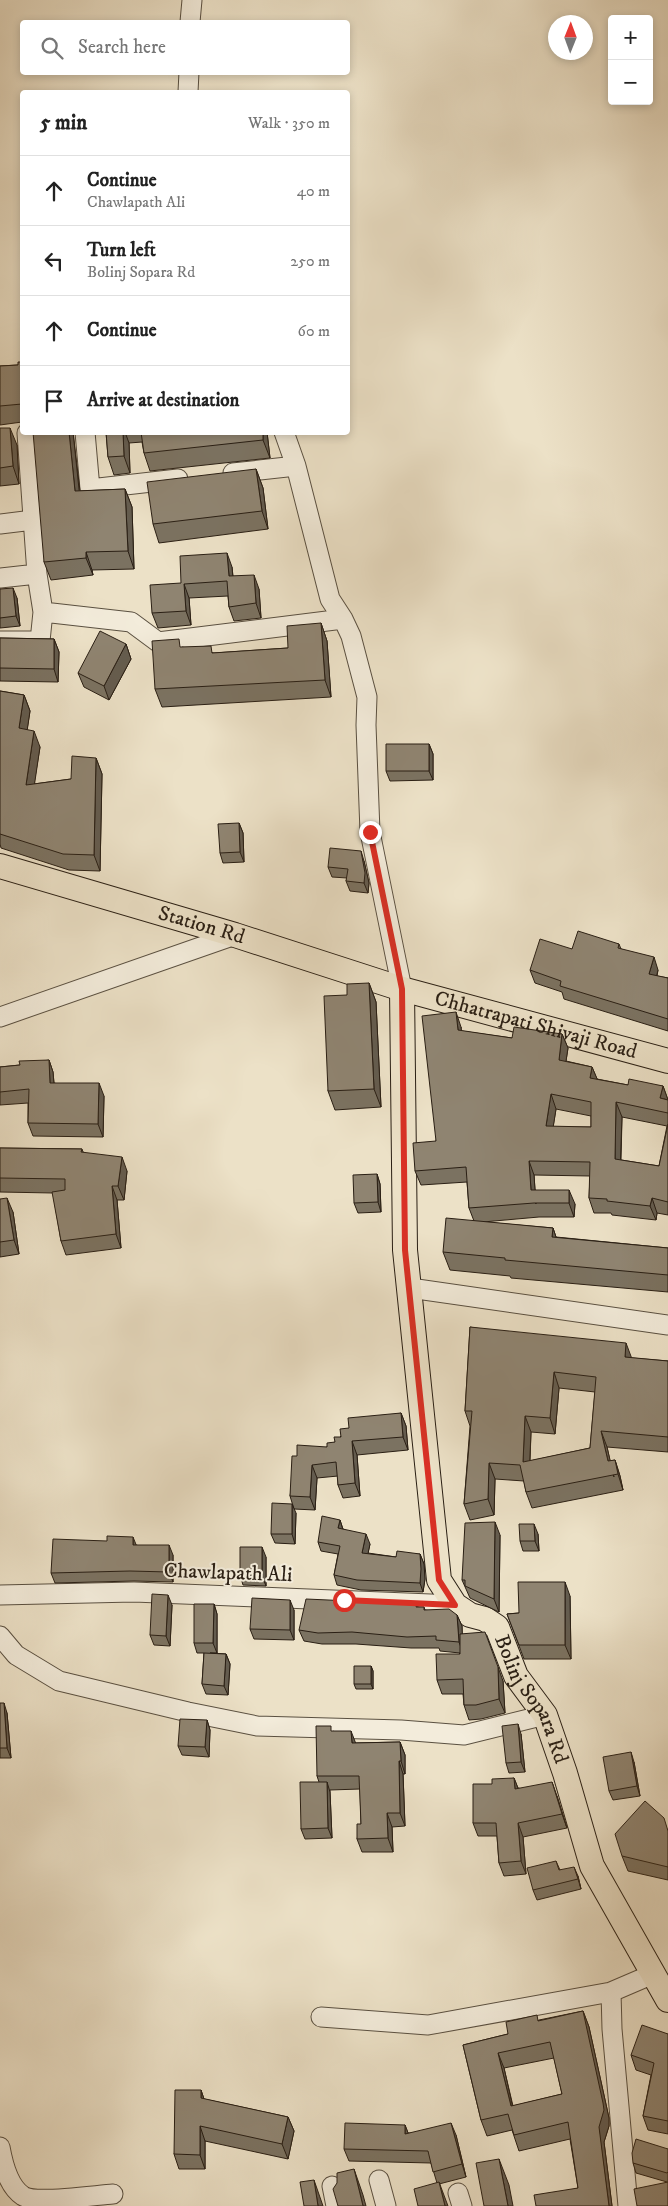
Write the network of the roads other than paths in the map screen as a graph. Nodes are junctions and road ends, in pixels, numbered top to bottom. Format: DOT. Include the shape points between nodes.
graph roads {
  1 [pos="192,0"];
  2 [pos="190,20"];
  3 [pos="189,75"];
  4 [pos="188,90"];
  5 [pos="18,434"];
  6 [pos="85,435"];
  7 [pos="285,435"];
  8 [pos="296,466"];
  9 [pos="218,475"];
  10 [pos="198,477"];
  11 [pos="33,520"];
  12 [pos="0,524"];
  13 [pos="37,574"];
  14 [pos="0,578"];
  15 [pos="43,612"];
  16 [pos="343,618"];
  17 [pos="0,641"];
  18 [pos="0,866"];
  19 [pos="234,935"];
  20 [pos="402,989"];
  21 [pos="0,1017"];
  22 [pos="668,1061"];
  23 [pos="410,1288"];
  24 [pos="668,1325"];
  25 [pos="0,1595"];
  26 [pos="455,1605"];
  27 [pos="0,1636"];
  28 [pos="545,1715"];
  29 [pos="653,1974"];
  30 [pos="611,1992"];
  31 [pos="668,2000"];
  32 [pos="322,2017"];
  33 [pos="0,2147"];
  34 [pos="379,2180"];
  35 [pos="332,2186"];
  36 [pos="113,2194"];
  37 [pos="336,2206"];
  38 [pos="386,2206"];
  39 [pos="628,2206"];
  1 -- 2 [label="street"];
  3 -- 4 [label="street"];
  5 -- 11 [label="street"];
  6 -- 10 [label="street" via="90,489"];
  7 -- 8 [label="street"];
  8 -- 9 [label="street"];
  8 -- 16 [label="street" via="330,599"];
  11 -- 12 [label="street"];
  11 -- 13 [label="street"];
  13 -- 14 [label="street"];
  13 -- 15 [label="street"];
  15 -- 16 [label="street" via="132,622 158,642"];
  15 -- 17 [label="street" via="40,641"];
  16 -- 20 [label="street" via="367,698 370,832"];
  18 -- 19 [label="main road, Station Rd"];
  19 -- 20 [label="main road, Station Rd"];
  19 -- 21 [label="street"];
  20 -- 22 [label="main road, Chhatrapati Shivaji Road"];
  20 -- 23 [label="main road, Bolinj Sopara Rd" via="405,1250"];
  23 -- 24 [label="street"];
  23 -- 26 [label="main road, Bolinj Sopara Rd" via="439,1580"];
  25 -- 26 [label="street, Chawlapath Ali" via="134,1592"];
  26 -- 28 [label="main road, Bolinj Sopara Rd" via="497,1628 516,1676"];
  27 -- 28 [label="street" via="16,1655 58,1681 257,1726 464,1735"];
  28 -- 29 [label="main road, Bolinj Sopara Rd" via="592,1866"];
  29 -- 30 [label="street"];
  29 -- 31 [label="main road, Bolinj Sopara Rd"];
  30 -- 32 [label="street" via="428,2025"];
  30 -- 39 [label="street"];
  33 -- 36 [label="street" via="13,2186 24,2197 43,2199"];
  34 -- 38 [label="street"];
  35 -- 37 [label="street"];
}
